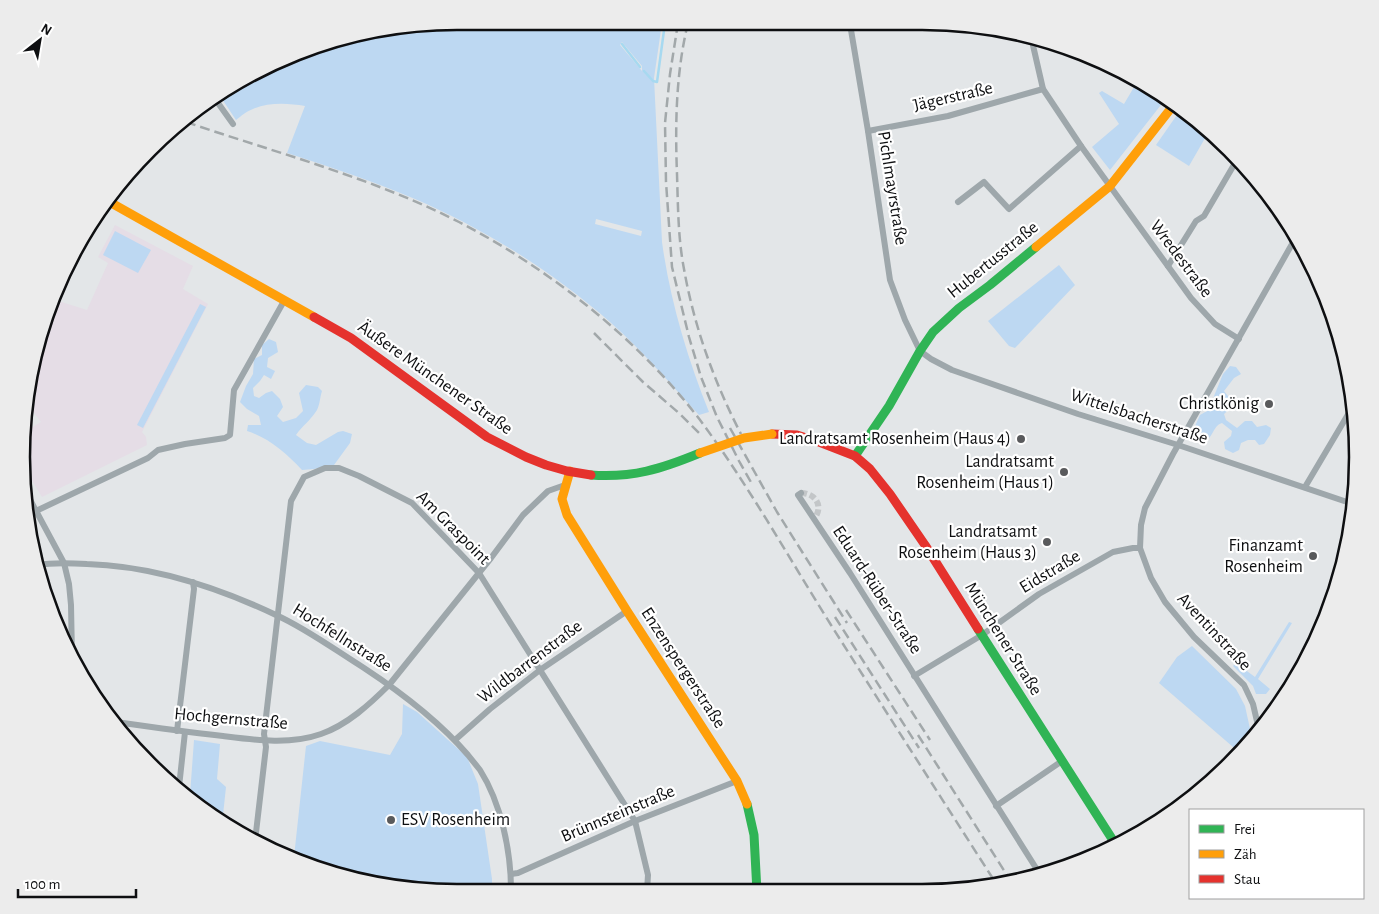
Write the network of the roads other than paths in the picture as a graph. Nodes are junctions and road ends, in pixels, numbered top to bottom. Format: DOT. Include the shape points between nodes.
graph roads {
  1 [pos="851,30"];
  2 [pos="1033,45"];
  3 [pos="1043,89"];
  4 [pos="218,103"];
  5 [pos="1170,110"];
  6 [pos="232,124"];
  7 [pos="868,131"];
  8 [pos="1081,146"];
  9 [pos="1234,165"];
  10 [pos="1110,186"];
  11 [pos="958,202"];
  12 [pos="113,204"];
  13 [pos="1292,244"];
  14 [pos="1168,266"];
  15 [pos="284,301"];
  16 [pos="1239,339"];
  17 [pos="920,351"];
  18 [pos="1347,417"];
  19 [pos="1178,445"];
  20 [pos="855,456"];
  21 [pos="570,471"];
  22 [pos="565,486"];
  23 [pos="1305,487"];
  24 [pos="801,493"];
  25 [pos="1346,502"];
  26 [pos="33,506"];
  27 [pos="36,511"];
  28 [pos="1140,548"];
  29 [pos="44,563"];
  30 [pos="64,563"];
  31 [pos="479,573"];
  32 [pos="193,582"];
  33 [pos="626,611"];
  34 [pos="277,615"];
  35 [pos="982,635"];
  36 [pos="72,641"];
  37 [pos="540,670"];
  38 [pos="914,676"];
  39 [pos="389,685"];
  40 [pos="1257,722"];
  41 [pos="123,723"];
  42 [pos="177,731"];
  43 [pos="185,732"];
  44 [pos="265,740"];
  45 [pos="455,740"];
  46 [pos="1062,761"];
  47 [pos="736,781"];
  48 [pos="179,782"];
  49 [pos="996,806"];
  50 [pos="635,821"];
  51 [pos="255,833"];
  52 [pos="1112,839"];
  53 [pos="1036,868"];
  54 [pos="511,874"];
  55 [pos="511,884"];
  56 [pos="647,884"];
  57 [pos="756,884"];
  1 -- 7 [label="street, Pichlmayrstraße"];
  2 -- 3 [label="street"];
  3 -- 7 [label="street, Jägerstraße" via="948,116"];
  3 -- 8 [label="street, Wredestraße"];
  4 -- 6 [label="street"];
  5 -- 10 [label="main road, Hubertusstraße"];
  7 -- 17 [label="street, Pichlmayrstraße" via="890,280"];
  8 -- 10 [label="street, Wredestraße"];
  8 -- 11 [label="street" via="1009,209 984,182"];
  9 -- 14 [label="street" via="1204,216 1196,220"];
  10 -- 14 [label="street, Wredestraße"];
  10 -- 17 [label="main road, Hubertusstraße" via="948,318"];
  12 -- 15 [label="main road, Äußere Münchener Straße"];
  13 -- 16 [label="street, Aventinstraße"];
  14 -- 16 [label="street, Wredestraße" via="1206,316"];
  15 -- 21 [label="main road, Äußere Münchener Straße" via="351,338 492,440 526,458"];
  15 -- 27 [label="street" via="234,390 230,435 158,450 148,458"];
  16 -- 19 [label="street, Aventinstraße"];
  17 -- 19 [label="street, Wittelsbacherstraße" via="952,370"];
  17 -- 20 [label="main road, Hubertusstraße" via="897,393"];
  18 -- 23 [label="street"];
  19 -- 23 [label="street, Wittelsbacherstraße"];
  19 -- 28 [label="street, Aventinstraße" via="1145,508"];
  20 -- 21 [label="main road, Äußere Münchener Straße, bridge" via="797,436 772,434 744,438 630,475 603,476"];
  20 -- 35 [label="main road, Münchener Straße" via="890,494"];
  21 -- 22 [label="main road, Enzenspergerstraße"];
  22 -- 31 [label="street, Hochgernstraße" via="548,491 523,516"];
  22 -- 33 [label="main road, Enzenspergerstraße" via="562,499 567,515"];
  23 -- 25 [label="street, Wittelsbacherstraße"];
  24 -- 38 [label="street, Eduard-Rüber-Straße" via="798,495"];
  26 -- 27 [label="street"];
  27 -- 30 [label="street"];
  28 -- 35 [label="street, Eidstraße" via="1113,552 1039,594"];
  28 -- 40 [label="street, Aventinstraße" via="1151,578 1165,602 1194,637 1244,685"];
  29 -- 30 [label="street, Hochfellnstraße"];
  30 -- 32 [label="street, Hochfellnstraße" via="118,566"];
  30 -- 36 [label="street" via="69,584"];
  31 -- 34 [label="street, Am Graspoint" via="412,503 359,476 339,468 325,468 304,477 291,501"];
  31 -- 37 [label="street, Am Graspoint"];
  31 -- 39 [label="street, Hochgernstraße"];
  32 -- 34 [label="street, Hochfellnstraße"];
  32 -- 42 [label="street"];
  33 -- 37 [label="street, Wildbarrenstraße"];
  33 -- 47 [label="main road, Enzenspergerstraße"];
  34 -- 39 [label="street, Hochfellnstraße"];
  34 -- 44 [label="street, Am Graspoint"];
  35 -- 38 [label="street, Eduard-Rüber-Straße"];
  35 -- 46 [label="main road, Münchener Straße"];
  37 -- 45 [label="street, Wildbarrenstraße"];
  37 -- 50 [label="street, Am Graspoint"];
  38 -- 49 [label="street, Eduard-Rüber-Straße"];
  39 -- 44 [label="street, Hochgernstraße" via="341,725 321,734 292,740"];
  39 -- 45 [label="street, Hochfellnstraße" via="410,699"];
  41 -- 42 [label="street, Hochgernstraße"];
  42 -- 43 [label="street, Hochgernstraße"];
  43 -- 44 [label="street, Hochgernstraße"];
  43 -- 48 [label="street"];
  44 -- 51 [label="street, Am Graspoint"];
  45 -- 54 [label="street, Hochfellnstraße" via="480,770 494,798"];
  46 -- 49 [label="street"];
  46 -- 52 [label="main road, Münchener Straße"];
  47 -- 50 [label="street, Brünnsteinstraße"];
  47 -- 57 [label="main road, Enzenspergerstraße" via="752,820"];
  49 -- 53 [label="street, Eduard-Rüber-Straße"];
  50 -- 54 [label="street, Brünnsteinstraße"];
  50 -- 56 [label="street, Am Graspoint"];
  54 -- 55 [label="street, Hochfellnstraße"];
}
